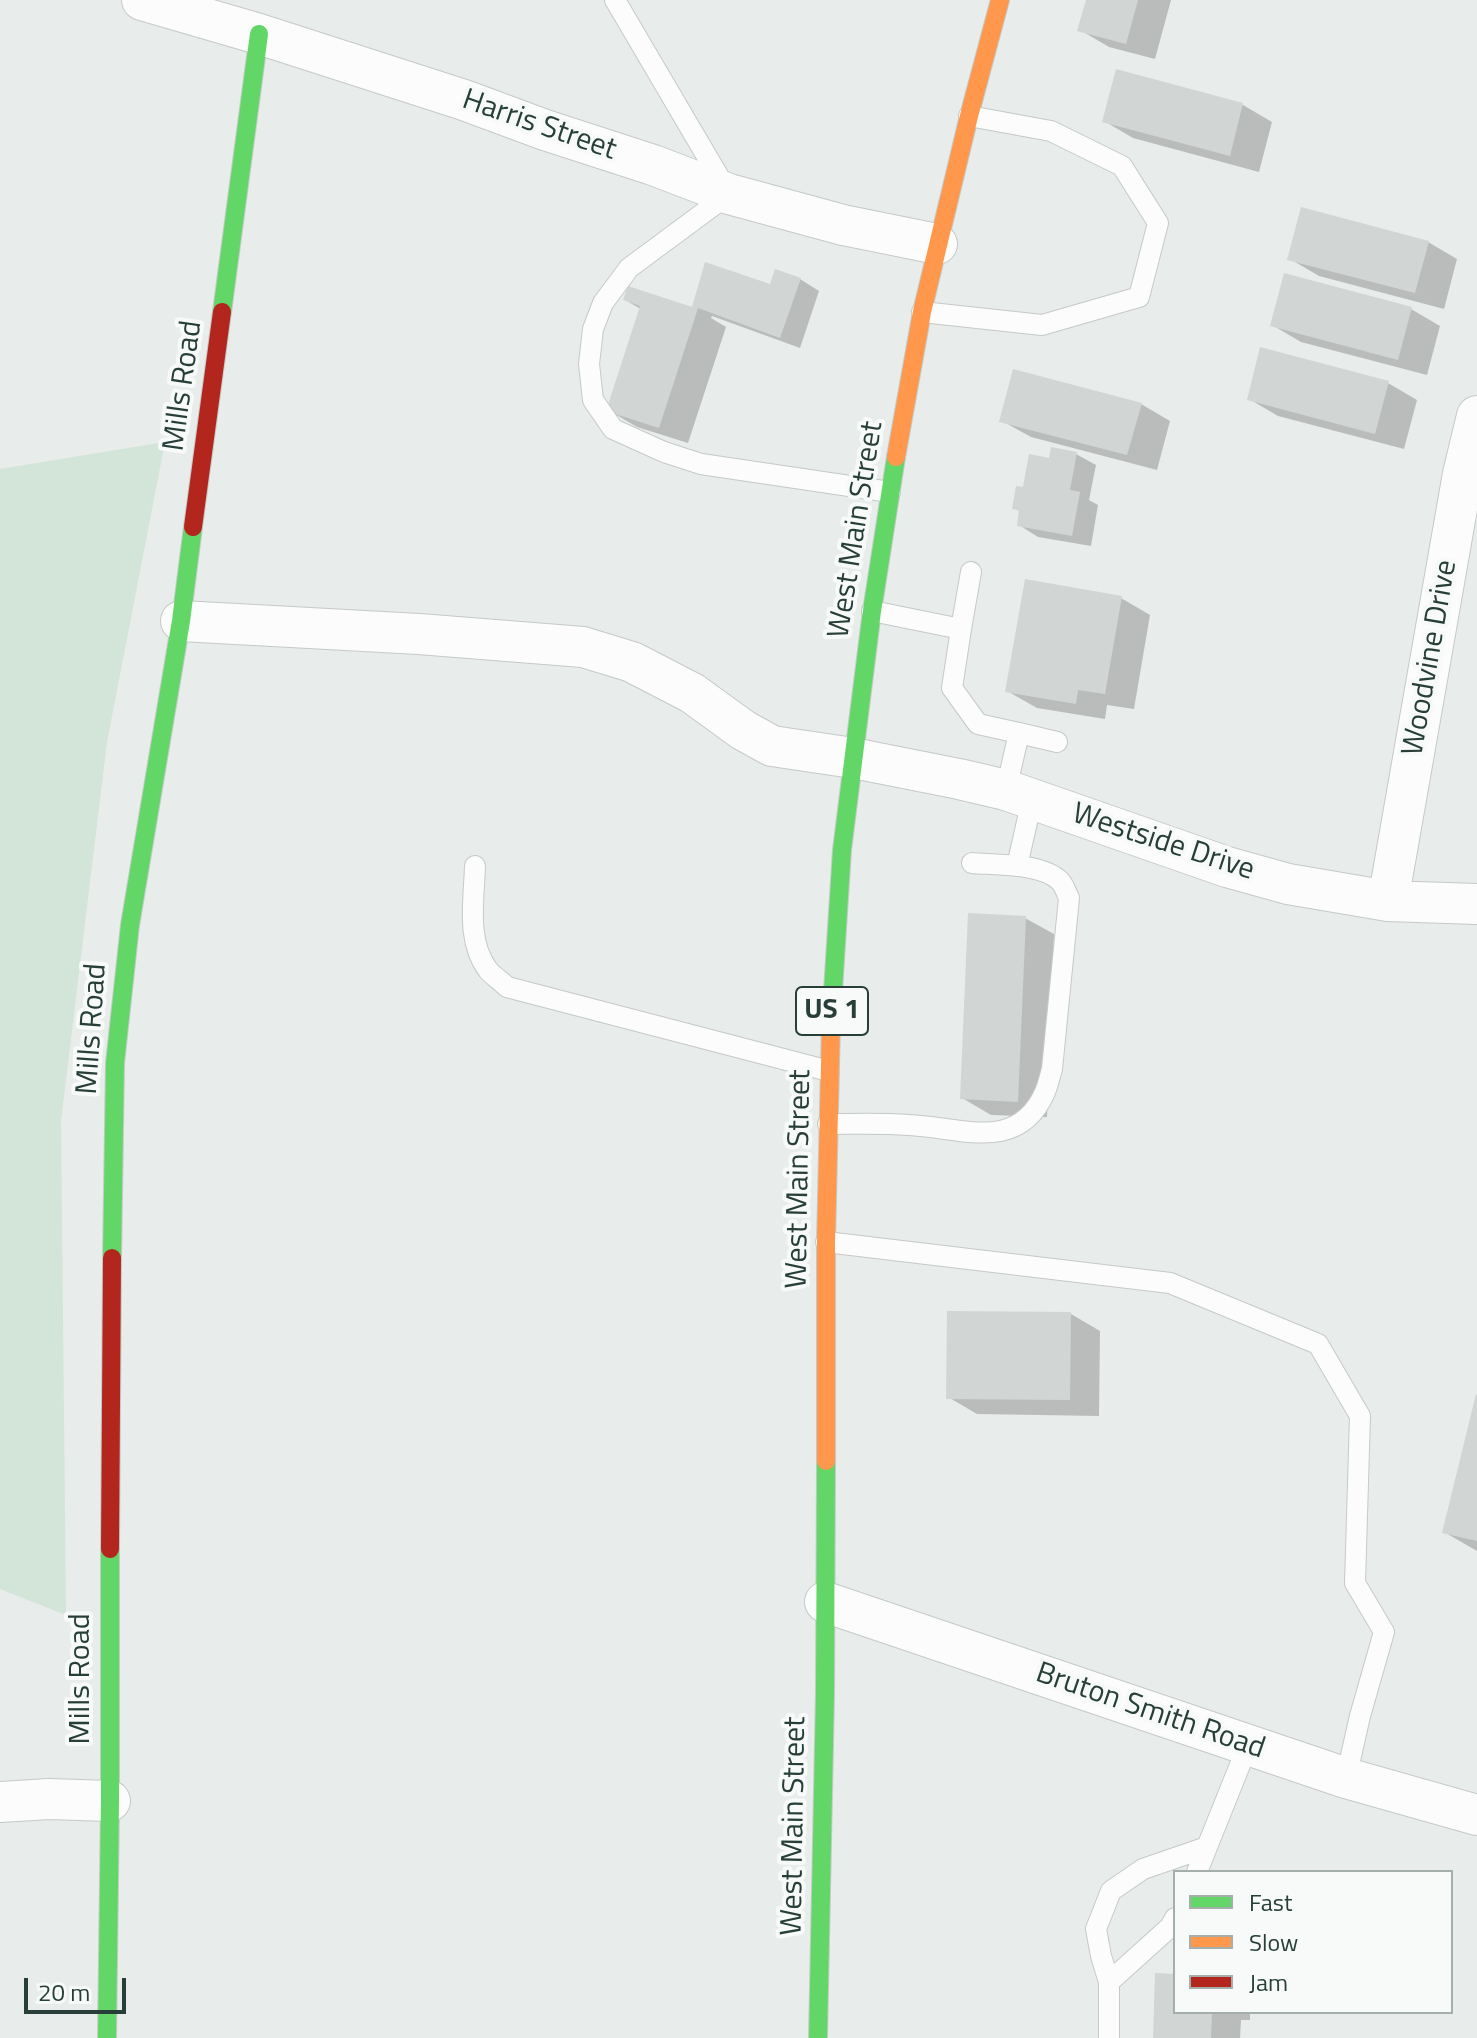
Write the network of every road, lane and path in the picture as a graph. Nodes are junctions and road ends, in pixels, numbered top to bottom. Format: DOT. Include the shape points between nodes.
graph roads {
  1 [pos="142,0"];
  2 [pos="615,0"];
  3 [pos="1000,0"];
  4 [pos="259,34"];
  5 [pos="969,116"];
  6 [pos="729,194"];
  7 [pos="937,244"];
  8 [pos="922,312"];
  9 [pos="1477,416"];
  10 [pos="890,492"];
  11 [pos="971,572"];
  12 [pos="872,611"];
  13 [pos="181,621"];
  14 [pos="961,629"];
  15 [pos="1019,733"];
  16 [pos="1057,742"];
  17 [pos="853,758"];
  18 [pos="1019,795"];
  19 [pos="972,863"];
  20 [pos="475,866"];
  21 [pos="1017,866"];
  22 [pos="1388,901"];
  23 [pos="1477,904"];
  24 [pos="829,1071"];
  25 [pos="828,1124"];
  26 [pos="826,1242"];
  27 [pos="825,1602"];
  28 [pos="1248,1745"];
  29 [pos="1346,1778"];
  30 [pos="110,1801"];
  31 [pos="0,1802"];
  32 [pos="1477,1815"];
  33 [pos="1207,1847"];
  34 [pos="1198,1870"];
  35 [pos="1173,1922"];
  36 [pos="1109,1982"];
  37 [pos="107,2038"];
  38 [pos="818,2038"];
  39 [pos="1109,2038"];
  1 -- 4 [label="street, Harris Street"];
  2 -- 6 [label="lane"];
  3 -- 5 [label="main road, West Main Street / US 1"];
  4 -- 6 [label="street, Harris Street"];
  4 -- 13 [label="main road, Mills Road"];
  5 -- 7 [label="main road, West Main Street / US 1"];
  5 -- 8 [label="lane" via="1051,131 1122,166 1158,223 1139,297 1042,325"];
  6 -- 7 [label="street, Harris Street"];
  6 -- 10 [label="lane" via="629,268 603,303 589,364 593,400 613,429 701,464"];
  7 -- 8 [label="main road, West Main Street / US 1"];
  8 -- 10 [label="main road, West Main Street / US 1"];
  9 -- 22 [label="street, Woodvine Drive"];
  10 -- 12 [label="main road, West Main Street / US 1"];
  11 -- 14 [label="lane"];
  12 -- 14 [label="lane"];
  12 -- 17 [label="main road, West Main Street / US 1"];
  13 -- 17 [label="street, Westside Drive" via="583,647 632,662 692,693 772,746"];
  13 -- 30 [label="main road, Mills Road" via="130,925 115,1063"];
  14 -- 15 [label="lane" via="952,688 978,724"];
  15 -- 16 [label="lane"];
  15 -- 18 [label="lane"];
  17 -- 18 [label="street, Westside Drive"];
  17 -- 24 [label="main road, West Main Street / US 1"];
  18 -- 21 [label="lane"];
  18 -- 22 [label="street, Westside Drive" via="1227,867 1288,884"];
  19 -- 21 [label="lane"];
  20 -- 24 [label="lane" via="473,935 489,971 507,987"];
  21 -- 25 [label="lane" via="1048,873 1061,882 1069,898 1052,1069 1032,1114 1014,1128 990,1133"];
  22 -- 23 [label="street, Westside Drive"];
  24 -- 25 [label="main road, West Main Street / US 1"];
  25 -- 26 [label="main road, West Main Street / US 1"];
  26 -- 27 [label="main road, West Main Street / US 1"];
  26 -- 29 [label="lane" via="1170,1283 1318,1344 1360,1416 1355,1583 1384,1632"];
  27 -- 28 [label="street, Bruton Smith Road"];
  27 -- 38 [label="main road, West Main Street / US 1"];
  28 -- 29 [label="street, Bruton Smith Road"];
  28 -- 33 [label="lane"];
  29 -- 32 [label="street, Bruton Smith Road"];
  30 -- 31 [label="street"];
  30 -- 37 [label="main road, Mills Road"];
  33 -- 34 [label="lane"];
  33 -- 36 [label="lane" via="1143,1869 1111,1891 1096,1929"];
  35 -- 36 [label="lane"];
  36 -- 39 [label="lane"];
}
